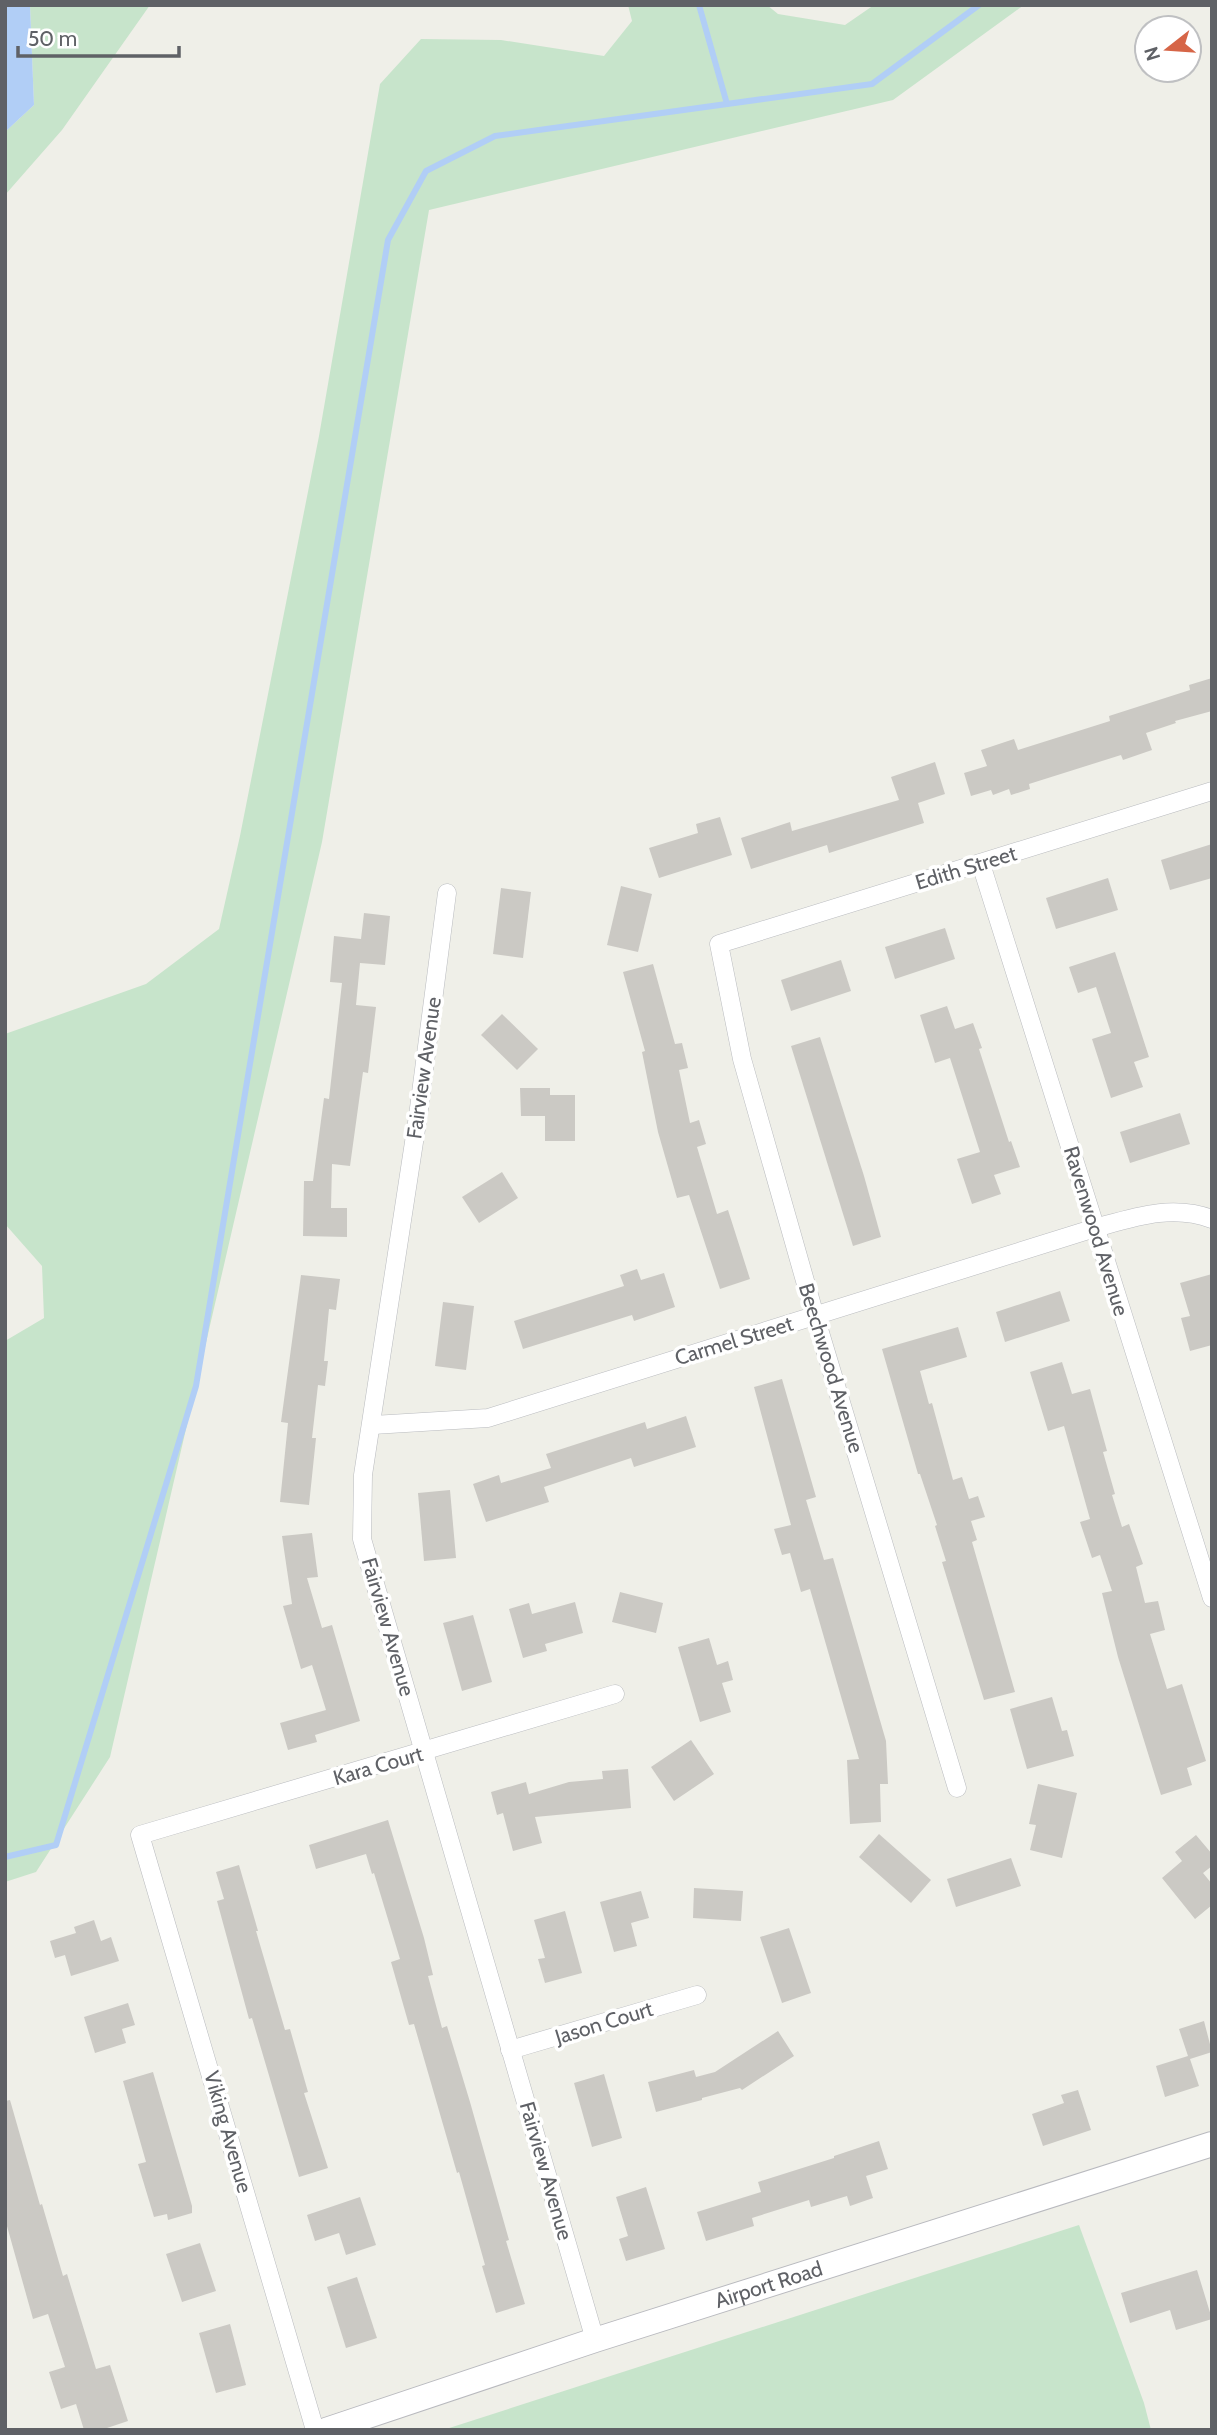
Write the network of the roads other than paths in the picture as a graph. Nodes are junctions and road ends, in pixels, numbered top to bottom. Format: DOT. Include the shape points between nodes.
graph roads {
  1 [pos="1212,791"];
  2 [pos="981,864"];
  3 [pos="447,893"];
  4 [pos="719,944"];
  5 [pos="1212,1219"];
  6 [pos="1095,1228"];
  7 [pos="815,1316"];
  8 [pos="373,1425"];
  9 [pos="1212,1598"];
  10 [pos="615,1694"];
  11 [pos="424,1752"];
  12 [pos="957,1788"];
  13 [pos="140,1835"];
  14 [pos="697,1995"];
  15 [pos="510,2050"];
  16 [pos="1212,2144"];
  17 [pos="595,2340"];
  18 [pos="316,2430"];
  19 [pos="326,2430"];
  1 -- 2 [label="street, Edith Street"];
  2 -- 4 [label="street, Edith Street"];
  2 -- 6 [label="street, Ravenwood Avenue"];
  3 -- 8 [label="street, Fairview Avenue"];
  4 -- 7 [label="street, Beechwood Avenue" via="742,1059"];
  5 -- 6 [label="street, Carmel Street" via="1193,1212 1155,1212"];
  6 -- 7 [label="street, Carmel Street"];
  6 -- 9 [label="street, Ravenwood Avenue"];
  7 -- 8 [label="street, Carmel Street" via="488,1418"];
  7 -- 12 [label="street, Beechwood Avenue"];
  8 -- 11 [label="street, Fairview Avenue" via="363,1475 362,1539"];
  10 -- 11 [label="street, Kara Court"];
  11 -- 13 [label="street, Kara Court"];
  11 -- 15 [label="street, Fairview Avenue"];
  13 -- 18 [label="street, Viking Avenue"];
  14 -- 15 [label="street, Jason Court"];
  15 -- 17 [label="street, Fairview Avenue"];
  16 -- 17 [label="main road, Airport Road"];
  17 -- 19 [label="main road, Airport Road"];
}
